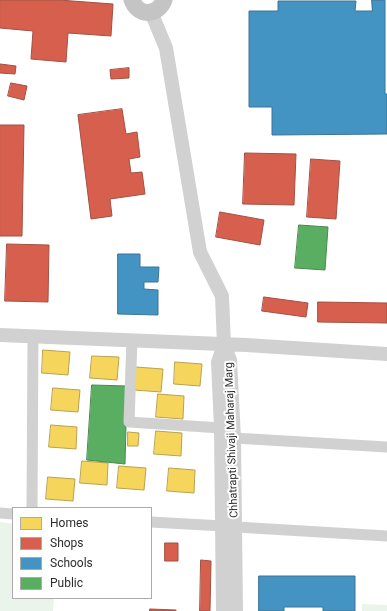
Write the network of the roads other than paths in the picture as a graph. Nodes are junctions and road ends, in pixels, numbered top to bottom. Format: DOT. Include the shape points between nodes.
graph roads {
  1 [pos="132,0"];
  2 [pos="164,0"];
  3 [pos="151,12"];
  4 [pos="0,335"];
  5 [pos="33,336"];
  6 [pos="132,340"];
  7 [pos="224,345"];
  8 [pos="387,354"];
  9 [pos="221,428"];
  10 [pos="234,438"];
  11 [pos="387,447"];
  12 [pos="32,507"];
  13 [pos="0,513"];
  14 [pos="12,514"];
  15 [pos="152,522"];
  16 [pos="229,527"];
  17 [pos="387,536"];
  18 [pos="223,611"];
  19 [pos="236,611"];
  1 -- 3 [label="main road" via="140,11"];
  2 -- 3 [label="main road" via="160,8"];
  3 -- 7 [label="street" via="166,48 200,252 222,296"];
  4 -- 5 [label="street"];
  5 -- 6 [label="street"];
  5 -- 12 [label="street"];
  6 -- 7 [label="street"];
  6 -- 9 [label="street" via="129,422"];
  7 -- 8 [label="street"];
  7 -- 9 [label="street, Chhatrapti Shivaji Maharaj Marg" via="218,362"];
  7 -- 10 [label="street, Chhatrapti Shivaji Maharaj Marg" via="230,360"];
  9 -- 16 [label="street, Chhatrapti Shivaji Maharaj Marg"];
  10 -- 11 [label="street"];
  10 -- 16 [label="street, Chhatrapti Shivaji Maharaj Marg"];
  13 -- 14 [label="street"];
  15 -- 16 [label="street"];
  16 -- 17 [label="street"];
  16 -- 18 [label="street, Chhatrapti Shivaji Maharaj Marg"];
  16 -- 19 [label="street, Chhatrapti Shivaji Maharaj Marg"];
}
